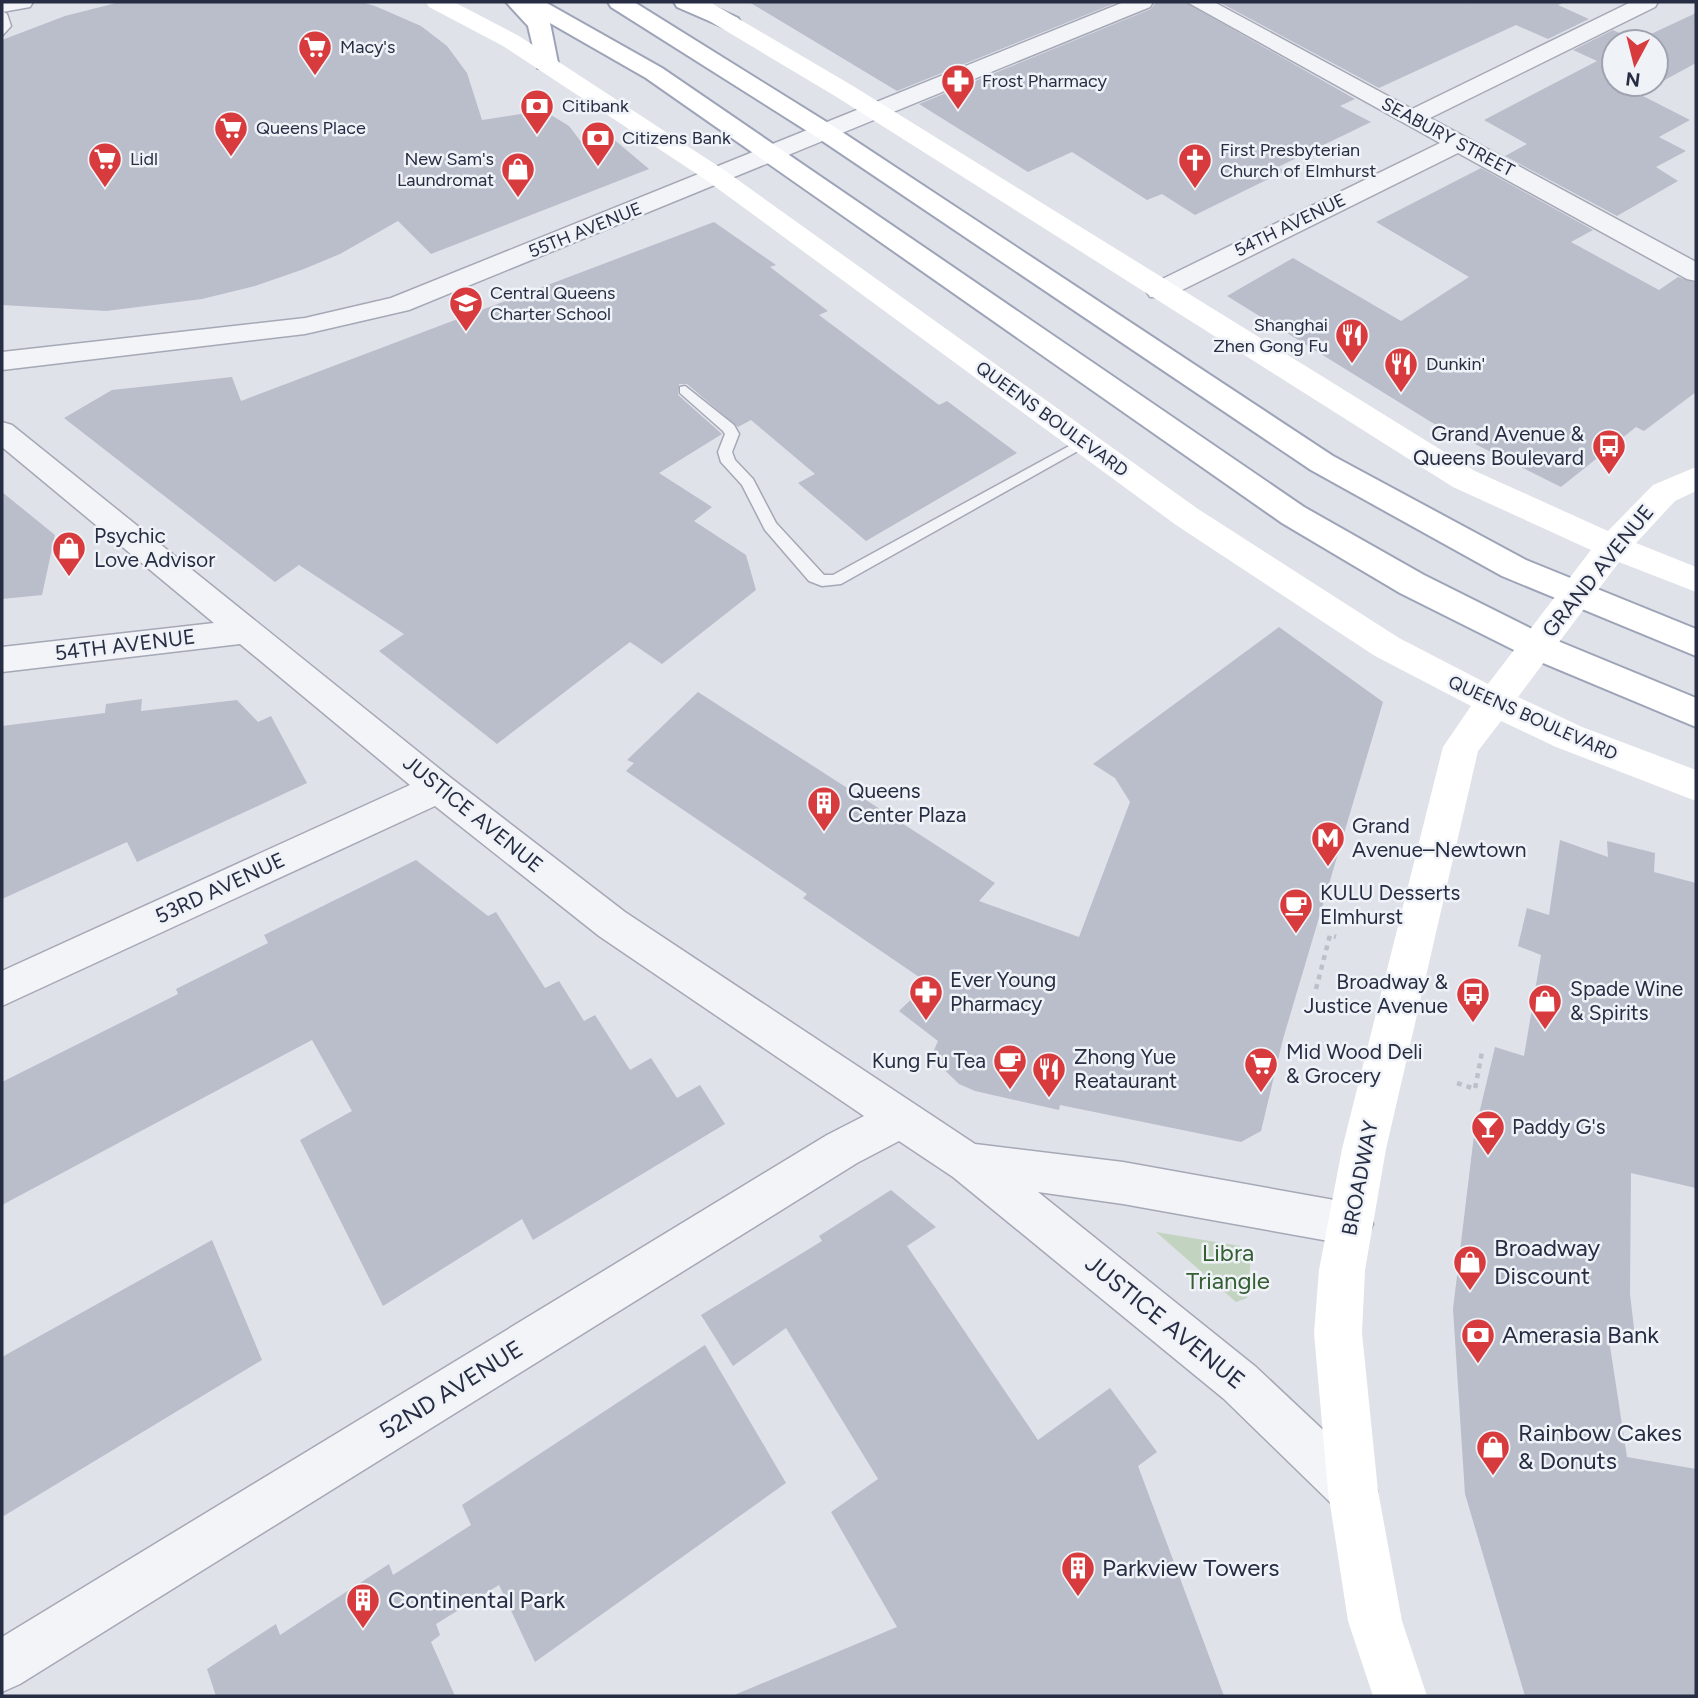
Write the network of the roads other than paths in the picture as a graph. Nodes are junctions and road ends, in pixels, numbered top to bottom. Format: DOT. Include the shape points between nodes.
graph roads {
  1 [pos="22,2"];
  2 [pos="437,2"];
  3 [pos="517,2"];
  4 [pos="529,2"];
  5 [pos="620,2"];
  6 [pos="685,2"];
  7 [pos="694,2"];
  8 [pos="1142,2"];
  9 [pos="1198,2"];
  10 [pos="1647,2"];
  11 [pos="2,6"];
  12 [pos="2,14"];
  13 [pos="730,23"];
  14 [pos="2,33"];
  15 [pos="546,63"];
  16 [pos="875,111"];
  17 [pos="1412,118"];
  18 [pos="824,131"];
  19 [pos="1460,143"];
  20 [pos="771,152"];
  21 [pos="715,175"];
  22 [pos="1696,274"];
  23 [pos="1159,291"];
  24 [pos="2,361"];
  25 [pos="685,390"];
  26 [pos="2,432"];
  27 [pos="1084,443"];
  28 [pos="1696,478"];
  29 [pos="1613,546"];
  30 [pos="1696,580"];
  31 [pos="1575,594"];
  32 [pos="249,631"];
  33 [pos="1696,643"];
  34 [pos="1536,646"];
  35 [pos="2,660"];
  36 [pos="1492,702"];
  37 [pos="1696,713"];
  38 [pos="1696,786"];
  39 [pos="438,788"];
  40 [pos="2,989"];
  41 [pos="902,1118"];
  42 [pos="968,1163"];
  43 [pos="1351,1224"];
  44 [pos="1353,1491"];
  45 [pos="2,1666"];
  46 [pos="1400,1696"];
  1 -- 11 [label="street"];
  2 -- 15 [label="main road, QUEENS BOULEVARD"];
  3 -- 15 [label="main road" via="539,24"];
  4 -- 20 [label="main road" via="654,73"];
  5 -- 18 [label="main road"];
  6 -- 13 [label="main road"];
  7 -- 13 [label="main road"];
  8 -- 16 [label="street, 55TH AVENUE"];
  9 -- 17 [label="street, SEABURY STREET"];
  10 -- 17 [label="street"];
  12 -- 14 [label="lane" via="6,26"];
  13 -- 16 [label="main road"];
  15 -- 21 [label="main road, QUEENS BOULEVARD"];
  16 -- 18 [label="street, 55TH AVENUE"];
  16 -- 23 [label="main road"];
  17 -- 19 [label="street, SEABURY STREET"];
  18 -- 20 [label="street, 55TH AVENUE"];
  18 -- 31 [label="main road" via="1281,436 1364,487 1511,566"];
  19 -- 22 [label="street, SEABURY STREET"];
  19 -- 23 [label="street, 54TH AVENUE"];
  20 -- 21 [label="street, 55TH AVENUE"];
  20 -- 34 [label="main road" via="1293,515 1412,584"];
  21 -- 24 [label="street, 55TH AVENUE" via="431,292 373,311 246,335"];
  21 -- 27 [label="main road, QUEENS BOULEVARD"];
  23 -- 29 [label="main road" via="1464,479"];
  25 -- 27 [label="lane" via="729,428 733,435 725,453 728,462 748,482 770,526 822,581 836,580"];
  26 -- 32 [label="street, JUSTICE AVENUE"];
  27 -- 36 [label="main road, QUEENS BOULEVARD" via="1187,517 1387,647"];
  28 -- 29 [label="main road, GRAND AVENUE" via="1664,493"];
  29 -- 30 [label="main road"];
  29 -- 31 [label="main road, GRAND AVENUE"];
  31 -- 33 [label="main road"];
  31 -- 34 [label="main road, GRAND AVENUE"];
  32 -- 35 [label="street, 54TH AVENUE"];
  32 -- 39 [label="street, JUSTICE AVENUE"];
  34 -- 36 [label="main road, BROADWAY"];
  34 -- 37 [label="main road"];
  36 -- 38 [label="main road, QUEENS BOULEVARD"];
  36 -- 43 [label="main road, BROADWAY" via="1461,747 1364,1149"];
  39 -- 40 [label="street, 53RD AVENUE"];
  39 -- 41 [label="street, JUSTICE AVENUE" via="612,924"];
  41 -- 42 [label="street, JUSTICE AVENUE"];
  41 -- 45 [label="street, 52ND AVENUE" via="830,1156"];
  42 -- 43 [label="street, JUSTICE AVENUE" via="1123,1183"];
  42 -- 44 [label="street, JUSTICE AVENUE" via="1240,1383"];
  43 -- 44 [label="main road, BROADWAY" via="1338,1333"];
  44 -- 46 [label="main road, BROADWAY" via="1375,1620"];
}
